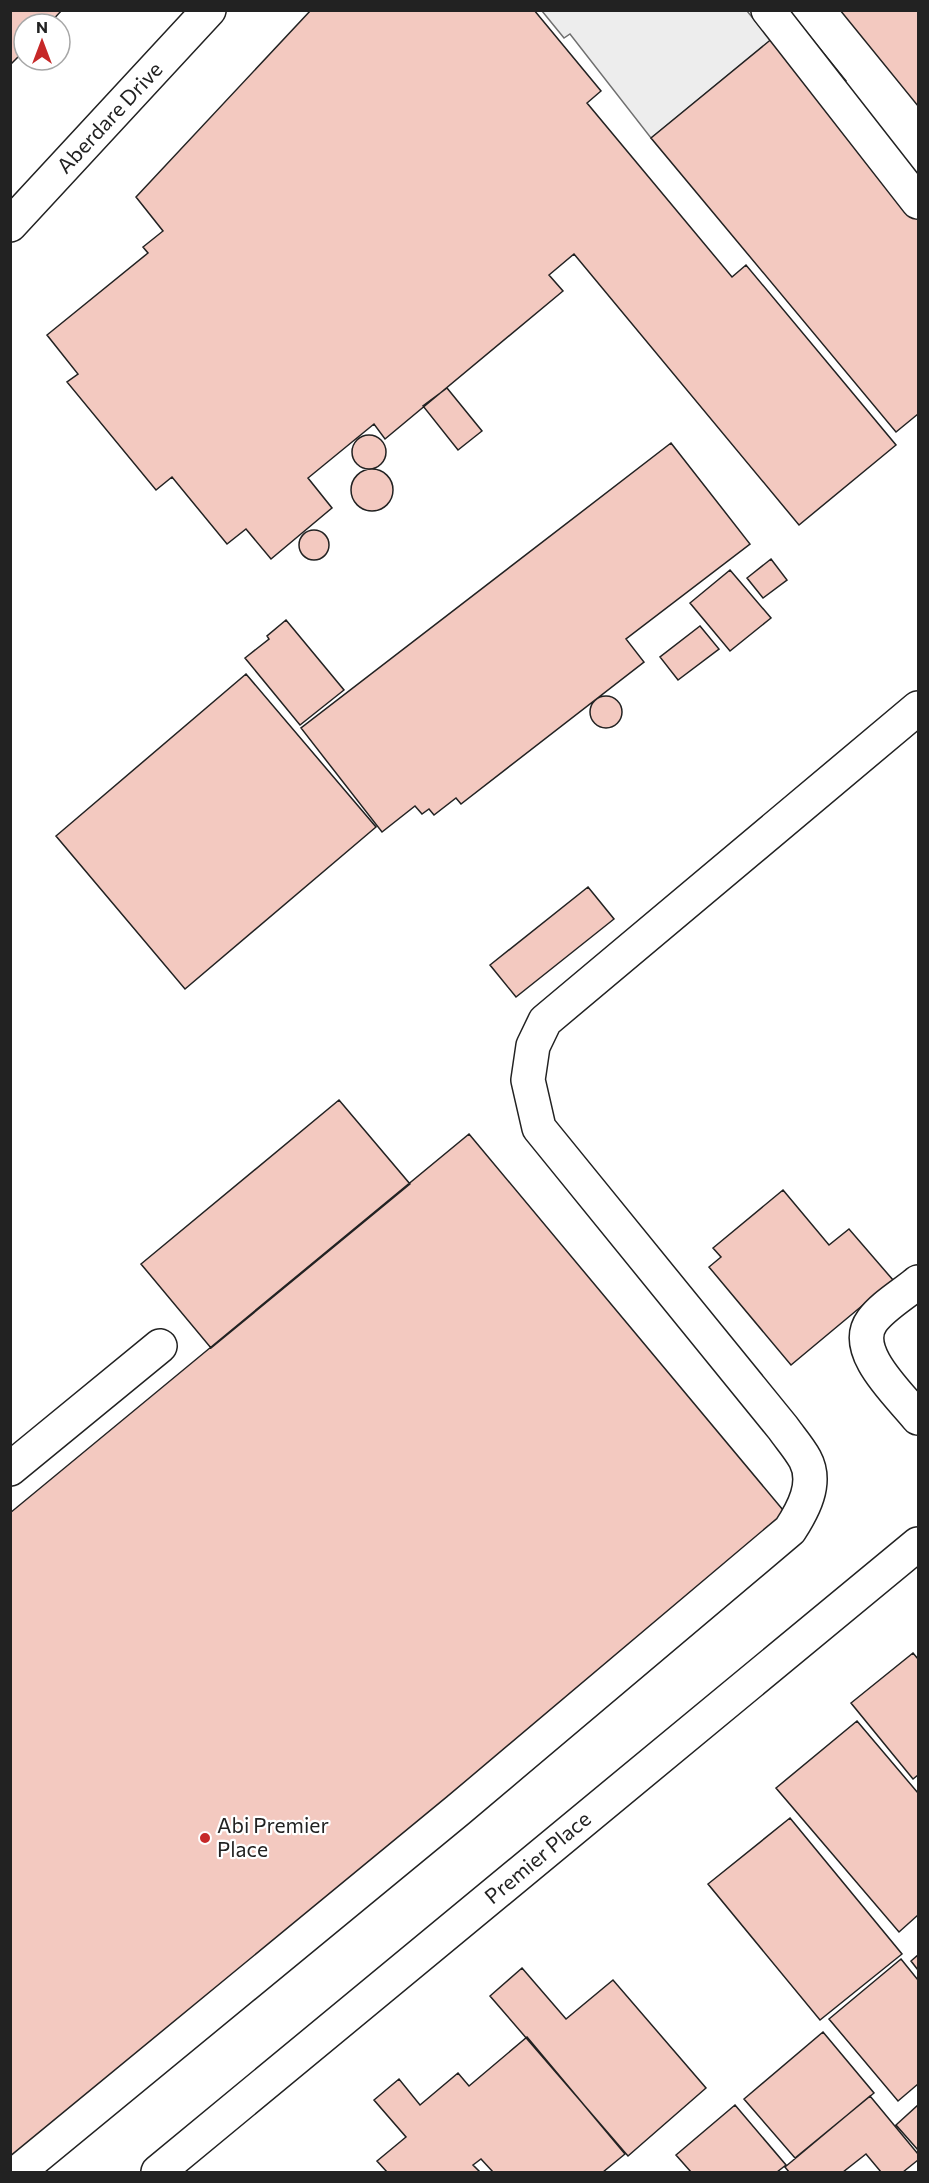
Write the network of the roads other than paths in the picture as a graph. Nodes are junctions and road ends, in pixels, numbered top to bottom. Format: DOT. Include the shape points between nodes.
graph roads {
  1 [pos="209,10"];
  2 [pos="768,10"];
  3 [pos="918,202"];
  4 [pos="10,225"];
  5 [pos="918,708"];
  6 [pos="918,1282"];
  7 [pos="160,1346"];
  8 [pos="918,1418"];
  9 [pos="10,1469"];
  10 [pos="918,1544"];
  11 [pos="18,2172"];
  12 [pos="158,2172"];
  1 -- 4 [label="street, Aberdare Drive"];
  2 -- 3 [label="street"];
  5 -- 11 [label="street" via="545,1021 533,1047 528,1080 539,1128 806,1461 810,1486 803,1510 790,1530"];
  6 -- 8 [label="street" via="872,1321 865,1336 870,1359"];
  7 -- 9 [label="street"];
  10 -- 12 [label="street, Premier Place"];
}
